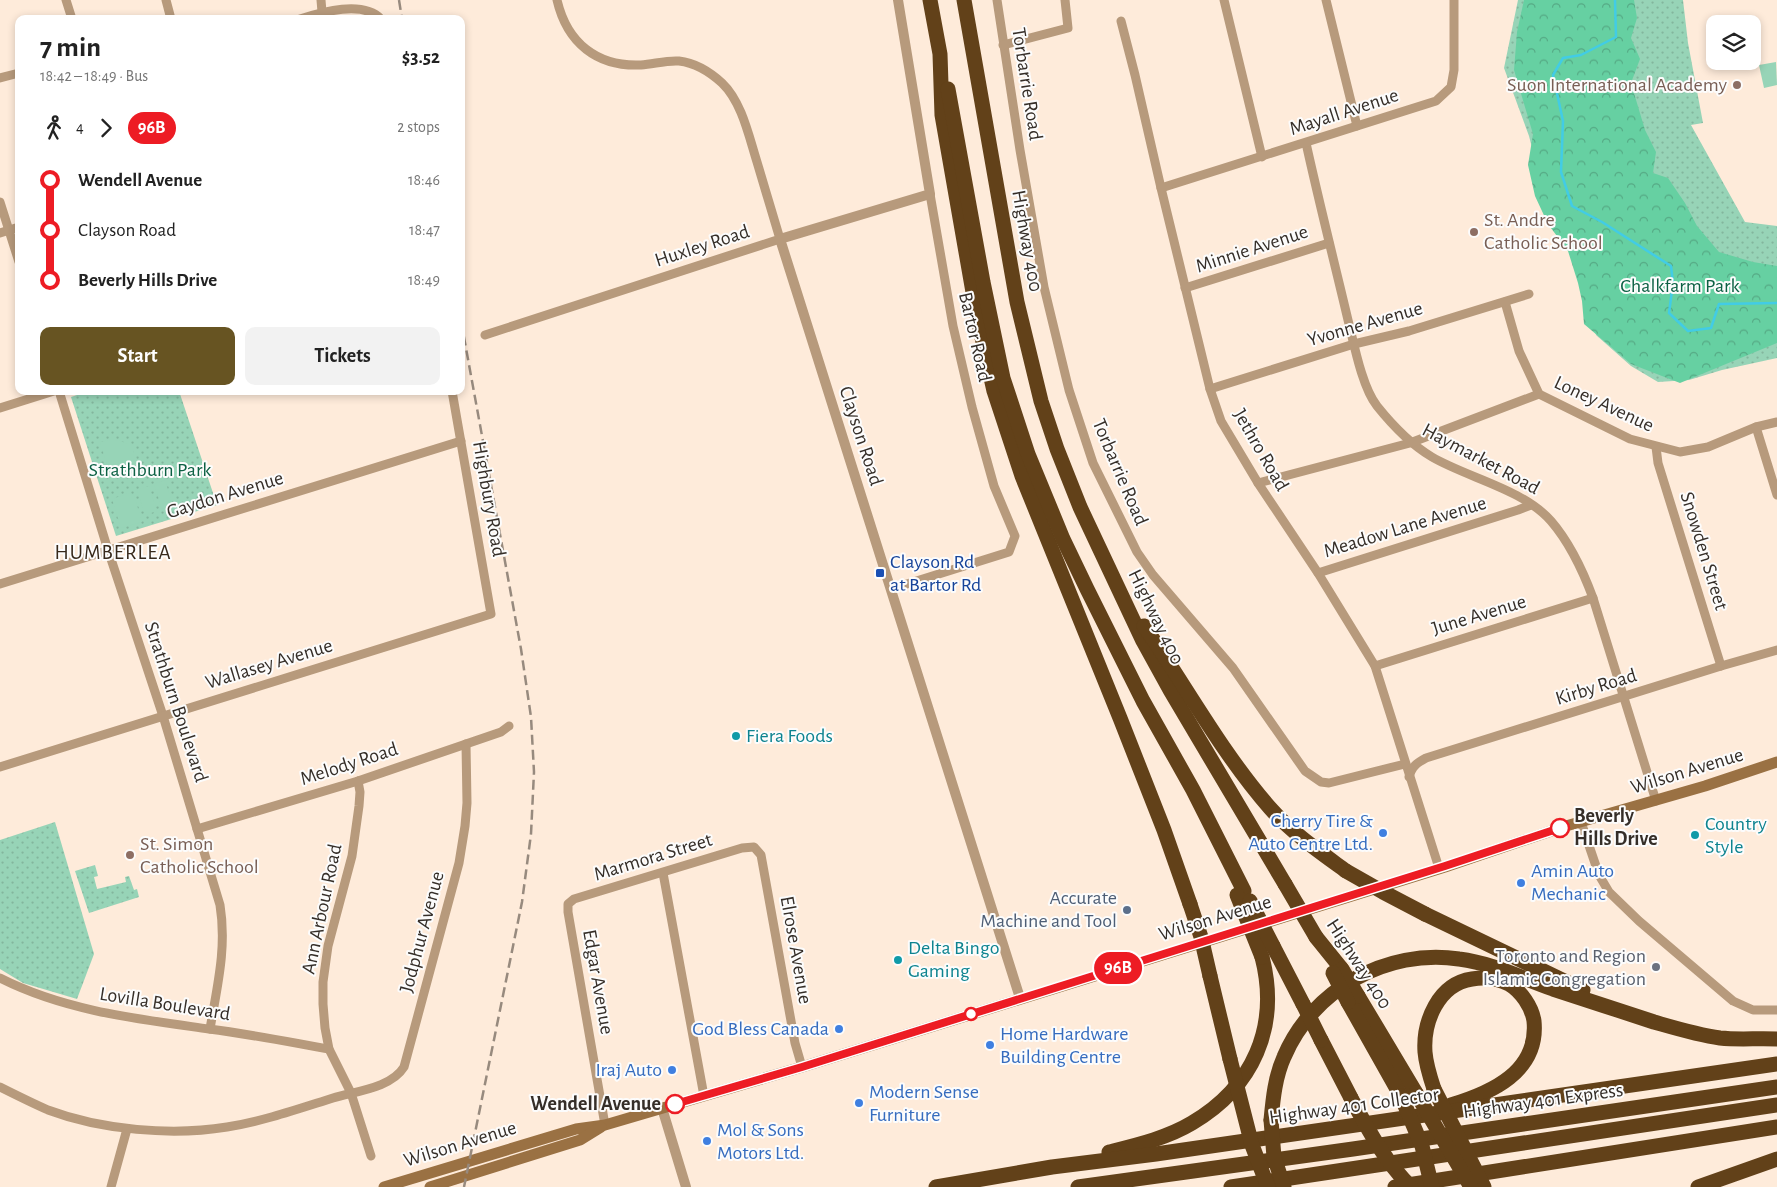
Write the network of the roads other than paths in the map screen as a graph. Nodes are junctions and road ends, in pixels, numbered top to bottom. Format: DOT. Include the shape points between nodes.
graph roads {
  1 [pos="66,0"];
  2 [pos="166,0"];
  3 [pos="321,0"];
  4 [pos="557,0"];
  5 [pos="898,0"];
  6 [pos="930,0"];
  7 [pos="964,0"];
  8 [pos="997,0"];
  9 [pos="1065,0"];
  10 [pos="1224,0"];
  11 [pos="1326,0"];
  12 [pos="1454,0"];
  13 [pos="322,12"];
  14 [pos="71,15"];
  15 [pos="171,15"];
  16 [pos="313,15"];
  17 [pos="377,15"];
  18 [pos="1121,21"];
  19 [pos="1003,45"];
  20 [pos="940,54"];
  21 [pos="15,74"];
  22 [pos="0,78"];
  23 [pos="1357,126"];
  24 [pos="1306,143"];
  25 [pos="1262,157"];
  26 [pos="1161,188"];
  27 [pos="930,194"];
  28 [pos="0,202"];
  29 [pos="4,232"];
  30 [pos="780,238"];
  31 [pos="1329,243"];
  32 [pos="15,254"];
  33 [pos="1186,288"];
  34 [pos="1529,294"];
  35 [pos="1505,302"];
  36 [pos="485,335"];
  37 [pos="1354,344"];
  38 [pos="1210,389"];
  39 [pos="1539,394"];
  40 [pos="41,395"];
  41 [pos="60,395"];
  42 [pos="453,395"];
  43 [pos="0,408"];
  44 [pos="1777,422"];
  45 [pos="1756,426"];
  46 [pos="461,441"];
  47 [pos="1410,443"];
  48 [pos="1656,447"];
  49 [pos="1258,483"];
  50 [pos="1777,495"];
  51 [pos="1530,504"];
  52 [pos="108,550"];
  53 [pos="1318,573"];
  54 [pos="0,584"];
  55 [pos="891,589"];
  56 [pos="1120,592"];
  57 [pos="1593,598"];
  58 [pos="491,614"];
  59 [pos="1777,650"];
  60 [pos="1375,666"];
  61 [pos="1721,666"];
  62 [pos="1624,697"];
  63 [pos="163,716"];
  64 [pos="509,726"];
  65 [pos="466,744"];
  66 [pos="1401,750"];
  67 [pos="1426,758"];
  68 [pos="1777,762"];
  69 [pos="1405,764"];
  70 [pos="0,767"];
  71 [pos="1409,777"];
  72 [pos="358,781"];
  73 [pos="1656,800"];
  74 [pos="1582,822"];
  75 [pos="197,829"];
  76 [pos="749,847"];
  77 [pos="1439,868"];
  78 [pos="663,873"];
  79 [pos="1241,893"];
  80 [pos="568,904"];
  81 [pos="0,978"];
  82 [pos="1020,998"];
  83 [pos="1353,998"];
  84 [pos="1777,1010"];
  85 [pos="1633,1015"];
  86 [pos="210,1029"];
  87 [pos="1777,1039"];
  88 [pos="329,1049"];
  89 [pos="1777,1064"];
  90 [pos="802,1067"];
  91 [pos="0,1087"];
  92 [pos="1777,1087"];
  93 [pos="351,1093"];
  94 [pos="704,1096"];
  95 [pos="1777,1106"];
  96 [pos="662,1108"];
  97 [pos="1399,1120"];
  98 [pos="605,1125"];
  99 [pos="1777,1127"];
  100 [pos="127,1129"];
  101 [pos="371,1156"];
  102 [pos="1777,1160"];
  103 [pos="1052,1168"];
  104 [pos="1736,1173"];
  105 [pos="111,1187"];
  106 [pos="384,1187"];
  107 [pos="430,1187"];
  108 [pos="686,1187"];
  109 [pos="936,1187"];
  110 [pos="1078,1187"];
  111 [pos="1231,1187"];
  112 [pos="1268,1187"];
  113 [pos="1284,1187"];
  114 [pos="1395,1187"];
  115 [pos="1411,1187"];
  116 [pos="1432,1187"];
  117 [pos="1471,1187"];
  118 [pos="1484,1187"];
  119 [pos="1698,1187"];
  120 [pos="1719,1187"];
  1 -- 14 [label="street"];
  2 -- 15 [label="street"];
  3 -- 13 [label="street"];
  4 -- 30 [label="street, Clayson Road" via="570,33 581,46 603,60 640,65 678,61 705,69 724,85 735,100 744,123"];
  5 -- 27 [label="street, Bartor Road"];
  6 -- 20 [label="highway"];
  7 -- 56 [label="highway, Highway 400" via="1017,302 1041,400 1080,507"];
  8 -- 19 [label="street, Torbarrie Road"];
  9 -- 19 [label="street" via="1068,28"];
  10 -- 25 [label="street"];
  11 -- 23 [label="street"];
  12 -- 23 [label="street, Mayall Avenue" via="1451,87 1436,101"];
  13 -- 16 [label="street"];
  13 -- 17 [label="street" via="362,9"];
  18 -- 26 [label="street, Jethro Road"];
  19 -- 69 [label="street, Torbarrie Road" via="1044,287 1069,390 1093,463 1137,552 1233,668 1313,778 1321,782 1338,782"];
  20 -- 79 [label="highway" via="1003,378 1028,454 1063,539 1161,735 1184,792"];
  20 -- 112 [label="highway, bridge" via="942,115 976,315 994,391 1022,476 1120,718 1190,904 1249,1135"];
  21 -- 22 [label="street"];
  23 -- 24 [label="street, Mayall Avenue"];
  24 -- 25 [label="street, Mayall Avenue"];
  24 -- 31 [label="street, Haymarket Road"];
  25 -- 26 [label="street, Mayall Avenue"];
  26 -- 33 [label="street, Jethro Road"];
  27 -- 30 [label="street, Huxley Road"];
  27 -- 55 [label="street, Bartor Road" via="952,326 972,407 994,486 1015,536 1010,552"];
  28 -- 29 [label="street"];
  29 -- 32 [label="street"];
  30 -- 36 [label="street, Huxley Road"];
  30 -- 55 [label="street, Clayson Road"];
  31 -- 33 [label="street, Minnie Avenue"];
  31 -- 37 [label="street, Haymarket Road"];
  33 -- 38 [label="street, Jethro Road"];
  34 -- 35 [label="street, Yvonne Avenue"];
  35 -- 37 [label="street, Yvonne Avenue"];
  35 -- 39 [label="street, Loney Avenue" via="1519,351"];
  37 -- 38 [label="street, Yvonne Avenue"];
  37 -- 47 [label="street, Haymarket Road" via="1366,386 1375,404"];
  38 -- 49 [label="street, Jethro Road" via="1221,421"];
  39 -- 47 [label="street"];
  39 -- 48 [label="street, Loney Avenue" via="1630,439"];
  40 -- 43 [label="street"];
  41 -- 52 [label="street, Strathburn Boulevard"];
  42 -- 46 [label="street, Highbury Road"];
  44 -- 45 [label="street, Loney Avenue"];
  45 -- 48 [label="street, Loney Avenue" via="1708,447 1680,452"];
  45 -- 50 [label="street"];
  46 -- 52 [label="street, Gaydon Avenue"];
  46 -- 58 [label="street, Highbury Road"];
  47 -- 49 [label="street"];
  47 -- 51 [label="street, Haymarket Road"];
  48 -- 61 [label="street, Snowden Street" via="1658,463"];
  49 -- 53 [label="street, Jethro Road"];
  51 -- 53 [label="street, Meadow Lane Avenue"];
  51 -- 57 [label="street, Haymarket Road" via="1551,520 1585,575"];
  52 -- 54 [label="street, Gaydon Avenue"];
  52 -- 63 [label="street, Strathburn Boulevard"];
  53 -- 60 [label="street, Jethro Road"];
  55 -- 82 [label="street, Clayson Road"];
  56 -- 83 [label="highway, Highway 400, bridge" via="1170,690"];
  56 -- 85 [label="highway, bridge" via="1232,760 1270,809 1310,845 1383,892"];
  57 -- 60 [label="street, June Avenue"];
  57 -- 62 [label="street, Haymarket Road"];
  58 -- 63 [label="street, Wallasey Avenue"];
  59 -- 61 [label="street, Kirby Road"];
  60 -- 66 [label="street, Jethro Road"];
  61 -- 62 [label="street, Kirby Road"];
  62 -- 67 [label="street, Kirby Road"];
  62 -- 73 [label="street, Haymarket Road"];
  63 -- 70 [label="street, Wallasey Avenue"];
  63 -- 75 [label="street, Strathburn Boulevard"];
  64 -- 65 [label="street, Melody Road"];
  65 -- 72 [label="street, Melody Road"];
  65 -- 93 [label="street, Jodphur Avenue" via="467,803 459,863 404,1067 391,1080"];
  66 -- 67 [label="street" via="1411,757"];
  66 -- 69 [label="street, Jethro Road"];
  67 -- 71 [label="street, Kirby Road" via="1412,768"];
  68 -- 73 [label="main road, Wilson Avenue"];
  69 -- 71 [label="street, Jethro Road"];
  71 -- 77 [label="street, Jethro Road"];
  72 -- 75 [label="street, Melody Road"];
  72 -- 88 [label="street, Ann Arbour Road" via="359,806 352,856 324,968 324,1028"];
  73 -- 74 [label="main road, Wilson Avenue"];
  74 -- 77 [label="main road, Wilson Avenue"];
  74 -- 84 [label="street" via="1599,875 1609,892 1639,921 1733,1001 1753,1010"];
  75 -- 86 [label="street, Strathburn Boulevard" via="220,905 223,930 220,980"];
  76 -- 78 [label="street, Marmora Street"];
  76 -- 90 [label="street, Elrose Avenue" via="761,855"];
  77 -- 82 [label="main road, Wilson Avenue"];
  78 -- 80 [label="street, Marmora Street" via="574,899"];
  78 -- 94 [label="street"];
  79 -- 103 [label="highway, bridge" via="1268,982 1263,1035 1244,1077 1218,1105 1175,1131"];
  79 -- 115 [label="highway, bridge" via="1273,946 1375,1141"];
  80 -- 98 [label="street, Edgar Avenue"];
  81 -- 86 [label="street, Lovilla Boulevard" via="22,989 69,1004 138,1020"];
  82 -- 90 [label="main road, Wilson Avenue"];
  83 -- 116 [label="highway, bridge" via="1422,1146"];
  83 -- 117 [label="highway, Highway 400, bridge" via="1416,1093"];
  85 -- 87 [label="highway" via="1720,1038"];
  85 -- 113 [label="highway, bridge" via="1486,964 1458,958 1434,957 1391,963 1360,975 1326,1000 1300,1029 1280,1068 1271,1120 1274,1152"];
  86 -- 88 [label="street, Lovilla Boulevard"];
  88 -- 93 [label="street, Ann Arbour Road"];
  89 -- 97 [label="highway, Highway 401 Collector"];
  90 -- 94 [label="main road, Wilson Avenue"];
  91 -- 100 [label="street, Jodphur Avenue" via="66,1116"];
  92 -- 110 [label="highway, Highway 401 Express"];
  93 -- 100 [label="street, Jodphur Avenue" via="276,1116 226,1127 172,1131"];
  93 -- 101 [label="street, Ann Arbour Road"];
  94 -- 96 [label="main road, Wilson Avenue"];
  95 -- 111 [label="highway, Highway 401 Express"];
  96 -- 98 [label="main road, Wilson Avenue"];
  96 -- 108 [label="street"];
  97 -- 103 [label="highway, Highway 401 Collector"];
  97 -- 118 [label="highway, bridge" via="1448,1106 1484,1093 1518,1070 1530,1053 1535,1031 1533,1016 1516,989 1498,980 1465,980 1442,995 1433,1008 1426,1031 1425,1052 1434,1089"];
  98 -- 106 [label="main road, Wilson Avenue" via="576,1129"];
  98 -- 107 [label="main road, Wilson Avenue" via="580,1140"];
  99 -- 114 [label="highway"];
  100 -- 105 [label="street"];
  102 -- 104 [label="highway"];
  103 -- 109 [label="highway, Highway 401 Collector"];
  104 -- 119 [label="highway"];
  104 -- 120 [label="highway"];
}
